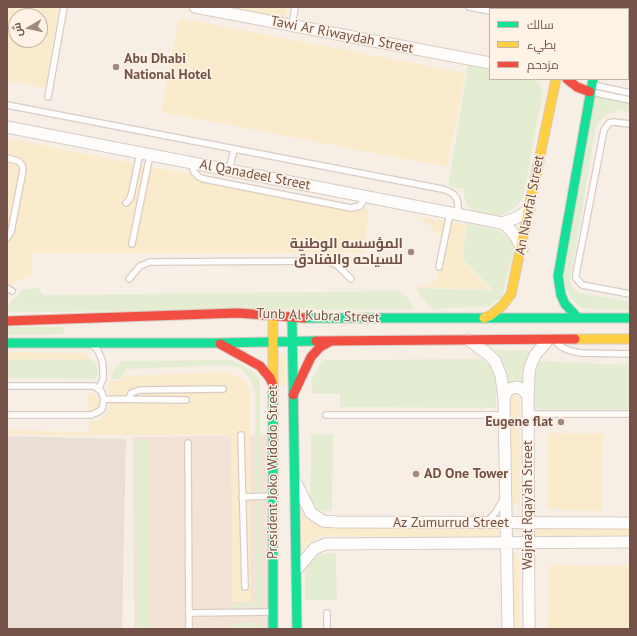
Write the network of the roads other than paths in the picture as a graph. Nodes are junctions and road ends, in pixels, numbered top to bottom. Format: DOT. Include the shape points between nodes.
graph roads {
  1 [pos="64,7"];
  2 [pos="195,7"];
  3 [pos="295,7"];
  4 [pos="469,7"];
  5 [pos="489,11"];
  6 [pos="291,26"];
  7 [pos="489,63"];
  8 [pos="568,80"];
  9 [pos="552,82"];
  10 [pos="592,85"];
  11 [pos="630,92"];
  12 [pos="48,97"];
  13 [pos="630,100"];
  14 [pos="7,105"];
  15 [pos="630,124"];
  16 [pos="7,127"];
  17 [pos="234,150"];
  18 [pos="145,154"];
  19 [pos="7,158"];
  20 [pos="192,163"];
  21 [pos="230,170"];
  22 [pos="364,197"];
  23 [pos="126,203"];
  24 [pos="529,210"];
  25 [pos="454,214"];
  26 [pos="502,223"];
  27 [pos="7,238"];
  28 [pos="132,244"];
  29 [pos="522,249"];
  30 [pos="439,267"];
  31 [pos="129,279"];
  32 [pos="351,279"];
  33 [pos="630,294"];
  34 [pos="274,315"];
  35 [pos="292,317"];
  36 [pos="484,318"];
  37 [pos="578,318"];
  38 [pos="630,318"];
  39 [pos="7,321"];
  40 [pos="630,339"];
  41 [pos="468,340"];
  42 [pos="551,340"];
  43 [pos="331,341"];
  44 [pos="274,342"];
  45 [pos="292,342"];
  46 [pos="7,343"];
  47 [pos="91,343"];
  48 [pos="218,343"];
  49 [pos="630,354"];
  50 [pos="273,385"];
  51 [pos="7,386"];
  52 [pos="99,388"];
  53 [pos="223,389"];
  54 [pos="293,395"];
  55 [pos="104,399"];
  56 [pos="129,399"];
  57 [pos="504,399"];
  58 [pos="528,399"];
  59 [pos="186,400"];
  60 [pos="528,414"];
  61 [pos="630,414"];
  62 [pos="7,415"];
  63 [pos="326,415"];
  64 [pos="505,415"];
  65 [pos="241,435"];
  66 [pos="188,443"];
  67 [pos="296,480"];
  68 [pos="506,493"];
  69 [pos="273,496"];
  70 [pos="242,497"];
  71 [pos="486,523"];
  72 [pos="507,523"];
  73 [pos="528,523"];
  74 [pos="630,523"];
  75 [pos="507,542"];
  76 [pos="630,542"];
  77 [pos="528,543"];
  78 [pos="297,569"];
  79 [pos="245,588"];
  80 [pos="273,612"];
  81 [pos="189,613"];
  82 [pos="327,613"];
  83 [pos="189,629"];
  84 [pos="273,629"];
  85 [pos="297,629"];
  86 [pos="327,629"];
  87 [pos="508,629"];
  88 [pos="528,629"];
  1 -- 12 [label="lane"];
  2 -- 6 [label="street, Tawi Ar Riwaydah Street"];
  3 -- 6 [label="lane"];
  4 -- 5 [label="lane"];
  6 -- 7 [label="street, Tawi Ar Riwaydah Street"];
  8 -- 10 [label="main road" via="577,87"];
  9 -- 24 [label="main road, An Nawfal Street"];
  10 -- 11 [label="lane"];
  10 -- 13 [label="lane"];
  10 -- 37 [label="main road" via="558,276 561,295 568,308"];
  14 -- 17 [label="lane"];
  15 -- 33 [label="lane" via="609,122 604,130 576,274 578,282 582,285"];
  16 -- 18 [label="street, Al Qanadeel Street"];
  17 -- 21 [label="lane"];
  17 -- 25 [label="lane" via="448,191 457,199 458,205"];
  18 -- 20 [label="street, Al Qanadeel Street"];
  18 -- 23 [label="lane" via="131,196"];
  18 -- 28 [label="lane"];
  19 -- 27 [label="lane" via="18,161 23,170 11,232"];
  20 -- 21 [label="street, Al Qanadeel Street"];
  20 -- 22 [label="lane" via="194,172 204,179 351,208 360,206"];
  21 -- 22 [label="street, Al Qanadeel Street"];
  22 -- 25 [label="street, Al Qanadeel Street"];
  24 -- 26 [label="street"];
  24 -- 29 [label="main road, An Nawfal Street"];
  25 -- 26 [label="street, Al Qanadeel Street"];
  25 -- 30 [label="lane"];
  26 -- 29 [label="street" via="516,237"];
  29 -- 36 [label="main road, An Nawfal Street" via="510,294 497,311"];
  31 -- 32 [label="lane" via="140,266 150,262 326,261 337,265"];
  34 -- 35 [label="main road, Tunb Al Kubra Street"];
  34 -- 39 [label="main road, Tunb Al Kubra Street" via="238,313"];
  34 -- 44 [label="main road, President Joko Widodo Street"];
  35 -- 36 [label="main road, Tunb Al Kubra Street"];
  35 -- 45 [label="main road, President Joko Widodo Street"];
  36 -- 37 [label="main road, Tunb Al Kubra Street"];
  37 -- 38 [label="main road, Tunb Al Kubra Street"];
  40 -- 42 [label="main road, Tunb Al Kubra Street"];
  41 -- 42 [label="main road, Tunb Al Kubra Street"];
  41 -- 43 [label="main road, Tunb Al Kubra Street"];
  41 -- 57 [label="street, Wajnat Rqay'ah Street" via="495,361 501,376"];
  42 -- 49 [label="lane" via="563,348 581,354"];
  42 -- 58 [label="street, Wajnat Rqay'ah Street" via="539,349 532,360"];
  43 -- 45 [label="main road, Tunb Al Kubra Street"];
  43 -- 54 [label="main road" via="320,347 311,357"];
  44 -- 45 [label="main road, Tunb Al Kubra Street"];
  44 -- 48 [label="main road, Tunb Al Kubra Street"];
  44 -- 50 [label="main road, President Joko Widodo Street"];
  45 -- 54 [label="main road, President Joko Widodo Street"];
  46 -- 47 [label="main road, Tunb Al Kubra Street"];
  47 -- 48 [label="main road, Tunb Al Kubra Street"];
  47 -- 52 [label="lane" via="102,360 103,379"];
  48 -- 50 [label="main road" via="260,366"];
  50 -- 69 [label="main road, President Joko Widodo Street"];
  51 -- 52 [label="lane"];
  52 -- 55 [label="lane"];
  53 -- 56 [label="lane" via="140,390 131,393"];
  54 -- 67 [label="main road, President Joko Widodo Street"];
  55 -- 56 [label="lane"];
  55 -- 62 [label="lane" via="102,409 92,415"];
  56 -- 59 [label="lane"];
  57 -- 58 [label="street" via="510,389 516,387 524,390"];
  57 -- 64 [label="street, Wajnat Rqay'ah Street"];
  58 -- 60 [label="street, Wajnat Rqay'ah Street"];
  60 -- 61 [label="lane"];
  60 -- 73 [label="street, Wajnat Rqay'ah Street"];
  63 -- 64 [label="lane"];
  64 -- 68 [label="street, Wajnat Rqay'ah Street"];
  65 -- 70 [label="lane"];
  66 -- 81 [label="lane"];
  67 -- 71 [label="street, Az Zumurrud Street" via="311,513 323,521"];
  67 -- 78 [label="main road, President Joko Widodo Street"];
  68 -- 71 [label="lane" via="496,512"];
  68 -- 72 [label="street, Wajnat Rqay'ah Street"];
  69 -- 70 [label="lane"];
  69 -- 80 [label="main road, President Joko Widodo Street"];
  70 -- 79 [label="lane"];
  71 -- 72 [label="street, Az Zumurrud Street"];
  72 -- 73 [label="street, Az Zumurrud Street"];
  72 -- 75 [label="street, Wajnat Rqay'ah Street"];
  73 -- 74 [label="street, Az Zumurrud Street"];
  73 -- 77 [label="street, Wajnat Rqay'ah Street"];
  75 -- 77 [label="street, Az Zumurrud Street"];
  75 -- 78 [label="street, Az Zumurrud Street" via="325,544 314,549"];
  75 -- 87 [label="street, Wajnat Rqay'ah Street"];
  76 -- 77 [label="street, Az Zumurrud Street"];
  77 -- 88 [label="street, Wajnat Rqay'ah Street"];
  78 -- 85 [label="main road, President Joko Widodo Street"];
  80 -- 81 [label="lane"];
  80 -- 84 [label="main road, President Joko Widodo Street"];
  81 -- 83 [label="lane"];
  82 -- 86 [label="lane"];
}
